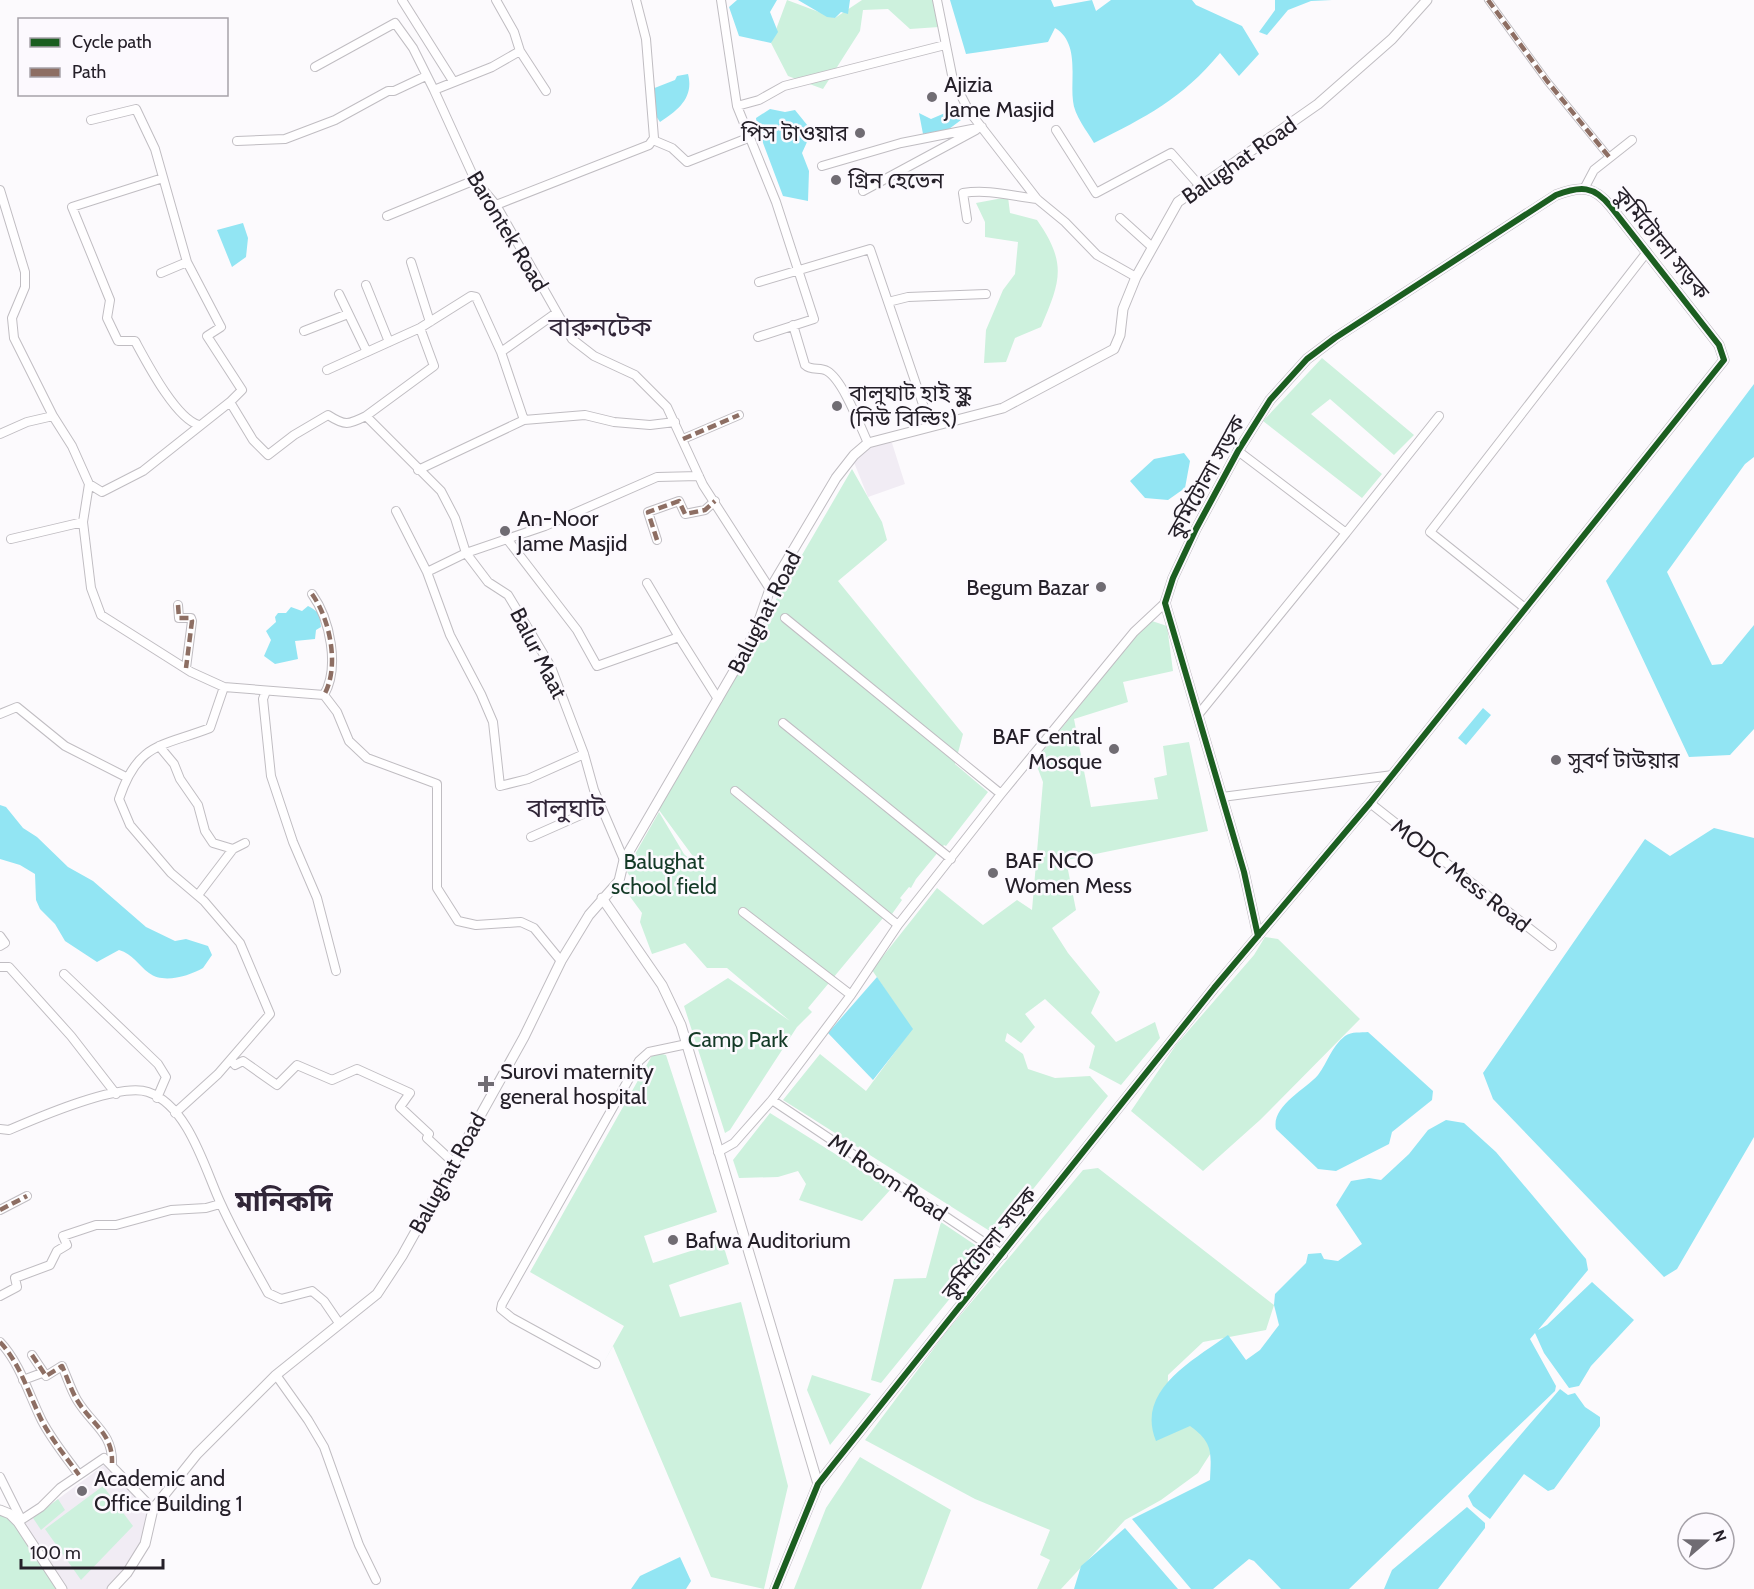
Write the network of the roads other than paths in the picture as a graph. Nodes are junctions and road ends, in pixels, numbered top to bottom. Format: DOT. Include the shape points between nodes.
graph roads {
  1 [pos="402,0"];
  2 [pos="496,0"];
  3 [pos="636,0"];
  4 [pos="721,0"];
  5 [pos="937,0"];
  6 [pos="1488,0"];
  7 [pos="1422,2"];
  8 [pos="945,45"];
  9 [pos="520,51"];
  10 [pos="315,67"];
  11 [pos="426,76"];
  12 [pos="453,81"];
  13 [pos="435,90"];
  14 [pos="546,92"];
  15 [pos="737,106"];
  16 [pos="91,120"];
  17 [pos="982,127"];
  18 [pos="1056,130"];
  19 [pos="748,138"];
  20 [pos="652,140"];
  21 [pos="1632,140"];
  22 [pos="237,141"];
  23 [pos="1610,158"];
  24 [pos="822,166"];
  25 [pos="163,178"];
  26 [pos="475,180"];
  27 [pos="1200,186"];
  28 [pos="1585,187"];
  29 [pos="0,190"];
  30 [pos="863,191"];
  31 [pos="1037,199"];
  32 [pos="496,205"];
  33 [pos="387,216"];
  34 [pos="1120,218"];
  35 [pos="967,219"];
  36 [pos="1151,246"];
  37 [pos="1647,252"];
  38 [pos="187,262"];
  39 [pos="411,262"];
  40 [pos="798,271"];
  41 [pos="161,273"];
  42 [pos="1136,277"];
  43 [pos="759,282"];
  44 [pos="366,285"];
  45 [pos="339,294"];
  46 [pos="986,294"];
  47 [pos="888,302"];
  48 [pos="556,313"];
  49 [pos="348,314"];
  50 [pos="430,322"];
  51 [pos="793,325"];
  52 [pos="420,328"];
  53 [pos="303,331"];
  54 [pos="758,337"];
  55 [pos="389,342"];
  56 [pos="367,352"];
  57 [pos="501,352"];
  58 [pos="327,370"];
  59 [pos="230,402"];
  60 [pos="739,415"];
  61 [pos="53,416"];
  62 [pos="366,416"];
  63 [pos="1439,416"];
  64 [pos="524,420"];
  65 [pos="675,422"];
  66 [pos="199,425"];
  67 [pos="930,425"];
  68 [pos="0,434"];
  69 [pos="683,439"];
  70 [pos="868,442"];
  71 [pos="1238,451"];
  72 [pos="418,470"];
  73 [pos="699,476"];
  74 [pos="89,484"];
  75 [pos="715,501"];
  76 [pos="396,511"];
  77 [pos="83,522"];
  78 [pos="1346,532"];
  79 [pos="11,539"];
  80 [pos="507,539"];
  81 [pos="657,540"];
  82 [pos="466,553"];
  83 [pos="427,572"];
  84 [pos="647,583"];
  85 [pos="770,589"];
  86 [pos="312,594"];
  87 [pos="1165,603"];
  88 [pos="177,605"];
  89 [pos="1526,609"];
  90 [pos="785,618"];
  91 [pos="679,637"];
  92 [pos="186,668"];
  93 [pos="224,687"];
  94 [pos="266,691"];
  95 [pos="324,695"];
  96 [pos="718,699"];
  97 [pos="0,714"];
  98 [pos="1198,715"];
  99 [pos="783,723"];
  100 [pos="159,746"];
  101 [pos="584,754"];
  102 [pos="1393,775"];
  103 [pos="126,777"];
  104 [pos="735,791"];
  105 [pos="1001,794"];
  106 [pos="1222,797"];
  107 [pos="1370,803"];
  108 [pos="601,806"];
  109 [pos="531,837"];
  110 [pos="245,843"];
  111 [pos="232,849"];
  112 [pos="951,859"];
  113 [pos="624,860"];
  114 [pos="198,895"];
  115 [pos="602,898"];
  116 [pos="743,912"];
  117 [pos="898,926"];
  118 [pos="0,936"];
  119 [pos="1258,936"];
  120 [pos="0,946"];
  121 [pos="1552,946"];
  122 [pos="561,962"];
  123 [pos="0,967"];
  124 [pos="336,971"];
  125 [pos="64,974"];
  126 [pos="851,995"];
  127 [pos="687,1044"];
  128 [pos="231,1060"];
  129 [pos="116,1094"];
  130 [pos="157,1098"];
  131 [pos="772,1100"];
  132 [pos="175,1113"];
  133 [pos="0,1129"];
  134 [pos="718,1152"];
  135 [pos="454,1163"];
  136 [pos="27,1196"];
  137 [pos="220,1204"];
  138 [pos="0,1210"];
  139 [pos="1003,1255"];
  140 [pos="0,1296"];
  141 [pos="339,1323"];
  142 [pos="0,1342"];
  143 [pos="32,1355"];
  144 [pos="596,1364"];
  145 [pos="42,1372"];
  146 [pos="276,1375"];
  147 [pos="22,1379"];
  148 [pos="112,1463"];
  149 [pos="78,1475"];
  150 [pos="0,1477"];
  151 [pos="818,1484"];
  152 [pos="153,1509"];
  153 [pos="0,1510"];
  154 [pos="20,1521"];
  155 [pos="376,1580"];
  156 [pos="62,1589"];
  157 [pos="112,1589"];
  158 [pos="775,1589"];
  1 -- 12 [label="street"];
  2 -- 9 [label="street"];
  3 -- 20 [label="street" via="646,39"];
  4 -- 15 [label="street"];
  5 -- 8 [label="street"];
  6 -- 23 [label="street"];
  7 -- 27 [label="street, Balughat Road" via="1392,39 1318,104"];
  8 -- 15 [label="street" via="784,86"];
  8 -- 17 [label="street" via="960,97"];
  9 -- 12 [label="street" via="492,67"];
  9 -- 14 [label="street"];
  10 -- 11 [label="street, Barontek Road" via="396,23"];
  11 -- 13 [label="street, Barontek Road"];
  11 -- 22 [label="street" via="394,92 388,90 335,120 285,139"];
  12 -- 13 [label="street"];
  13 -- 26 [label="street, Barontek Road"];
  15 -- 19 [label="street"];
  16 -- 25 [label="street" via="136,109 155,149"];
  17 -- 24 [label="street" via="902,143"];
  17 -- 30 [label="street"];
  17 -- 31 [label="street"];
  18 -- 27 [label="street" via="1096,194 1171,153"];
  19 -- 20 [label="street" via="687,162 672,148"];
  19 -- 40 [label="street" via="776,202"];
  20 -- 32 [label="street" via="649,146"];
  21 -- 23 [label="street"];
  23 -- 28 [label="street" via="1594,170"];
  25 -- 38 [label="street"];
  25 -- 66 [label="street" via="72,207 110,300 106,318 118,342 135,341 154,375 189,422"];
  26 -- 32 [label="street, Barontek Road"];
  26 -- 33 [label="street"];
  27 -- 36 [label="street, Balughat Road" via="1178,202"];
  28 -- 37 [label="street, কুর্মিটোলা সড়ক" via="1604,198"];
  28 -- 71 [label="street, কুর্মিটোলা সড়ক" via="1556,195 1316,352 1270,400"];
  29 -- 61 [label="street" via="25,272 25,287 12,318 14,338"];
  31 -- 35 [label="street" via="986,189 963,193"];
  31 -- 42 [label="street" via="1097,255"];
  32 -- 48 [label="street, Barontek Road"];
  34 -- 36 [label="street"];
  36 -- 42 [label="street, Balughat Road"];
  37 -- 89 [label="street, কুর্মিটোলা সড়ক" via="1719,345 1724,360"];
  37 -- 89 [label="street" via="1430,532"];
  38 -- 41 [label="street"];
  38 -- 59 [label="street" via="221,327 207,336 242,390"];
  39 -- 50 [label="street"];
  40 -- 43 [label="street"];
  40 -- 47 [label="street" via="870,249"];
  40 -- 51 [label="street" via="814,319"];
  42 -- 67 [label="street, Balughat Road" via="1123,309 1114,349 1003,408"];
  44 -- 55 [label="street"];
  45 -- 49 [label="street"];
  46 -- 47 [label="street" via="908,297"];
  47 -- 67 [label="street"];
  48 -- 57 [label="street"];
  48 -- 65 [label="street, Barontek Road" via="572,339 594,356 635,375 657,395"];
  49 -- 53 [label="street"];
  49 -- 56 [label="street"];
  50 -- 52 [label="street"];
  50 -- 57 [label="street" via="474,296"];
  51 -- 54 [label="street"];
  51 -- 70 [label="street" via="805,365 827,370 836,379"];
  52 -- 55 [label="street"];
  52 -- 62 [label="street" via="434,366"];
  55 -- 56 [label="street"];
  56 -- 58 [label="street"];
  57 -- 64 [label="street"];
  59 -- 62 [label="street" via="253,440 268,455 328,415 342,424"];
  59 -- 66 [label="street"];
  60 -- 69 [label="street"];
  61 -- 68 [label="street"];
  61 -- 74 [label="street"];
  62 -- 72 [label="street, Balur Maat"];
  63 -- 78 [label="street"];
  64 -- 65 [label="street" via="585,415 650,425"];
  64 -- 72 [label="street"];
  65 -- 69 [label="street, Barontek Road"];
  66 -- 74 [label="street" via="143,471 102,492"];
  67 -- 70 [label="street, Balughat Road"];
  69 -- 73 [label="street, Barontek Road"];
  70 -- 85 [label="street, Balughat Road" via="836,478"];
  71 -- 78 [label="street"];
  71 -- 87 [label="street, কুর্মিটোলা সড়ক" via="1196,529"];
  72 -- 82 [label="street, Balur Maat" via="441,491"];
  73 -- 75 [label="street, Barontek Road"];
  73 -- 80 [label="street" via="657,477"];
  74 -- 77 [label="street"];
  75 -- 81 [label="street" via="705,510 685,514 679,501 648,512"];
  75 -- 85 [label="street, Barontek Road"];
  76 -- 83 [label="street"];
  77 -- 79 [label="street"];
  77 -- 92 [label="street" via="91,588 101,615"];
  78 -- 98 [label="street"];
  80 -- 82 [label="street"];
  80 -- 91 [label="street" via="577,630 598,666"];
  82 -- 83 [label="street"];
  82 -- 101 [label="street, Balur Maat" via="488,582 508,594 551,667"];
  83 -- 101 [label="street" via="450,635 493,722 500,786"];
  84 -- 91 [label="street"];
  85 -- 96 [label="street, Balughat Road" via="755,632"];
  86 -- 95 [label="street" via="321,606 333,662"];
  87 -- 98 [label="street"];
  87 -- 105 [label="street" via="1134,632"];
  88 -- 92 [label="street" via="179,618 192,621"];
  89 -- 102 [label="street, কুর্মিটোলা সড়ক"];
  90 -- 105 [label="street"];
  91 -- 96 [label="street"];
  92 -- 93 [label="street"];
  93 -- 94 [label="street"];
  93 -- 100 [label="street" via="210,728"];
  94 -- 95 [label="street"];
  94 -- 124 [label="street" via="262,699 271,776 317,897"];
  95 -- 122 [label="street" via="337,712 349,741 367,758 437,784 437,888 458,921 476,926 521,922 534,928"];
  96 -- 113 [label="street, Balughat Road"];
  97 -- 103 [label="street" via="17,707 65,746"];
  98 -- 106 [label="street"];
  99 -- 112 [label="street"];
  100 -- 103 [label="street" via="132,765"];
  100 -- 111 [label="street" via="198,805 205,831 213,843"];
  101 -- 108 [label="street, Balur Maat"];
  102 -- 106 [label="street"];
  102 -- 107 [label="street, কুর্মিটোলা সড়ক"];
  103 -- 114 [label="street" via="119,799 130,825 171,873"];
  104 -- 117 [label="street"];
  105 -- 112 [label="street"];
  106 -- 119 [label="street"];
  107 -- 119 [label="street, কুর্মিটোলা সড়ক"];
  107 -- 121 [label="street, MODC Mess Road"];
  108 -- 109 [label="street"];
  108 -- 113 [label="street, Balur Maat"];
  110 -- 111 [label="street"];
  111 -- 114 [label="street"];
  112 -- 117 [label="street"];
  113 -- 115 [label="street, Balughat Road" via="619,881"];
  114 -- 128 [label="street" via="240,943 270,1014"];
  115 -- 122 [label="street, Balughat Road"];
  115 -- 127 [label="street" via="662,985"];
  116 -- 126 [label="street"];
  117 -- 126 [label="street"];
  118 -- 120 [label="street" via="5,943"];
  119 -- 139 [label="street, কুর্মিটোলা সড়ক"];
  122 -- 135 [label="street, Balughat Road"];
  123 -- 129 [label="street" via="9,967"];
  125 -- 130 [label="street" via="158,1064 166,1077"];
  126 -- 131 [label="street"];
  127 -- 134 [label="street"];
  127 -- 144 [label="street" via="649,1052 639,1062 502,1304 501,1309 512,1318"];
  128 -- 132 [label="street"];
  128 -- 135 [label="street" via="235,1065 243,1061 277,1085 297,1065 332,1080 357,1069 410,1093 400,1107"];
  129 -- 130 [label="street" via="141,1091"];
  129 -- 133 [label="street" via="84,1100 9,1130"];
  130 -- 132 [label="street"];
  131 -- 134 [label="street" via="734,1143"];
  131 -- 139 [label="street, MI Room Road"];
  132 -- 137 [label="street" via="199,1149"];
  134 -- 151 [label="street"];
  135 -- 141 [label="street, Balughat Road" via="377,1294"];
  136 -- 138 [label="street"];
  137 -- 140 [label="street" via="171,1210 116,1225 96,1225 63,1236 67,1245 57,1251 50,1265 15,1278 17,1287"];
  137 -- 141 [label="street" via="271,1296 281,1299 312,1291"];
  139 -- 151 [label="street, কুর্মিটোলা সড়ক"];
  141 -- 146 [label="street, Balughat Road"];
  142 -- 147 [label="street"];
  143 -- 145 [label="street"];
  145 -- 147 [label="street"];
  145 -- 148 [label="street" via="46,1376 62,1366 77,1399 105,1434 112,1449"];
  146 -- 152 [label="street, Balughat Road" via="197,1454"];
  146 -- 155 [label="street" via="324,1447 359,1545"];
  147 -- 149 [label="street" via="42,1421"];
  148 -- 149 [label="street" via="104,1458"];
  148 -- 152 [label="street"];
  149 -- 154 [label="street"];
  150 -- 154 [label="street"];
  151 -- 158 [label="street, কুর্মিটোলা সড়ক"];
  152 -- 157 [label="street" via="146,1544"];
  153 -- 154 [label="street"];
  154 -- 156 [label="street"];
}
